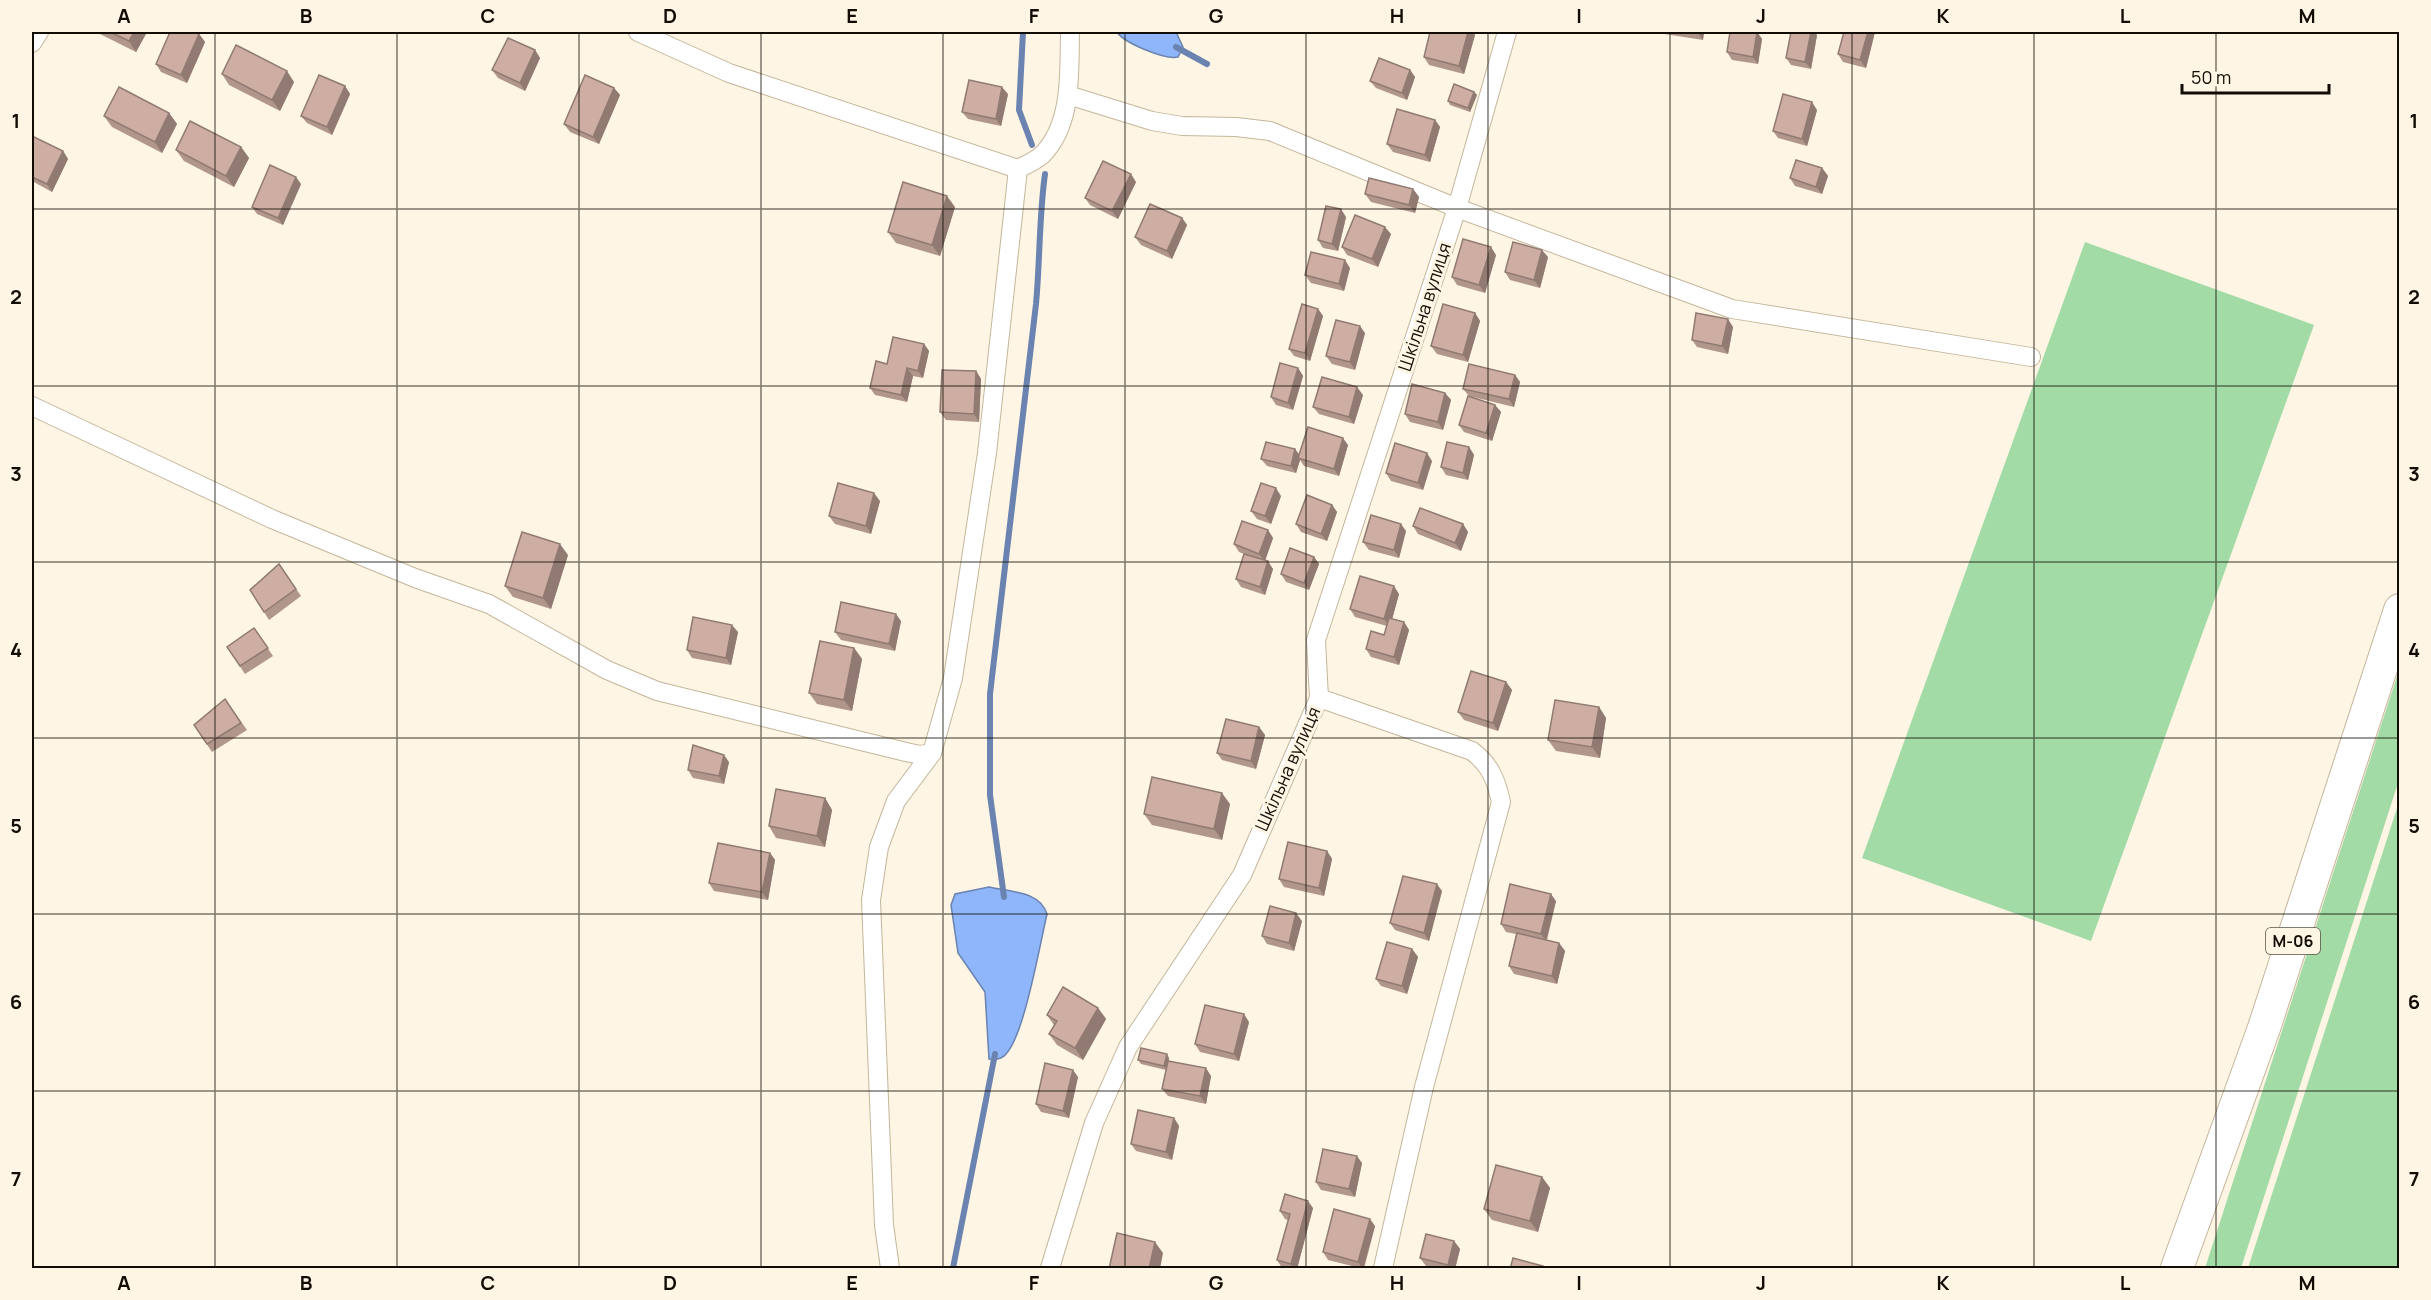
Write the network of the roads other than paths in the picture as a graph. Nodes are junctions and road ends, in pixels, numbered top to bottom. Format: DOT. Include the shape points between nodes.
graph roads {
  1 [pos="39,32"];
  2 [pos="638,32"];
  3 [pos="1070,32"];
  4 [pos="1507,32"];
  5 [pos="32,43"];
  6 [pos="1068,95"];
  7 [pos="1018,169"];
  8 [pos="1457,208"];
  9 [pos="2031,357"];
  10 [pos="32,406"];
  11 [pos="2400,610"];
  12 [pos="1319,698"];
  13 [pos="932,753"];
  14 [pos="890,1269"];
  15 [pos="1050,1269"];
  16 [pos="1383,1269"];
  17 [pos="2177,1269"];
  1 -- 5 [label="street"];
  2 -- 7 [label="street" via="729,73"];
  3 -- 6 [label="street"];
  4 -- 8 [label="street, Шкільна вулиця"];
  6 -- 7 [label="street" via="1054,140 1041,156"];
  6 -- 8 [label="street" via="1152,121 1270,131"];
  7 -- 13 [label="street" via="987,453 953,678"];
  8 -- 9 [label="street" via="1732,309"];
  8 -- 12 [label="street, Шкільна вулиця" via="1316,640"];
  10 -- 13 [label="street" via="272,519 489,604 607,669 657,691 906,752"];
  11 -- 17 [label="highway, М-06" via="2264,1028"];
  12 -- 15 [label="street, Шкільна вулиця" via="1242,875 1128,1047 1094,1122"];
  12 -- 16 [label="street" via="1472,751 1486,762 1496,780 1501,802 1424,1087"];
  13 -- 14 [label="street" via="896,801 879,847 871,900 884,1225"];
}
